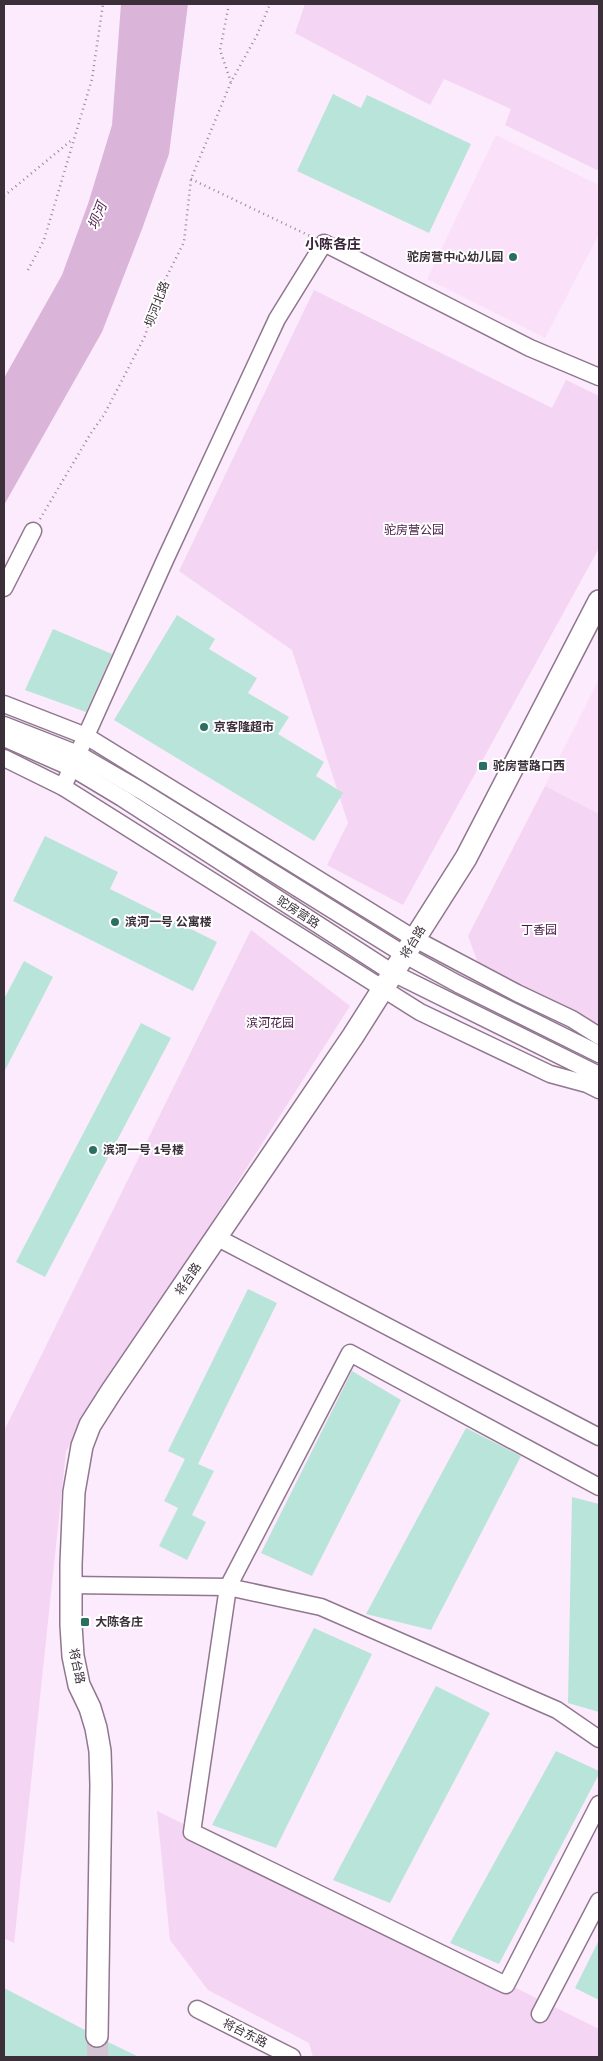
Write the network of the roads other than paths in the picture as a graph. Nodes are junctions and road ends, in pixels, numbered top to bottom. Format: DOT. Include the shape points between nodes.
graph roads {
  1 [pos="599,377"];
  2 [pos="32,531"];
  3 [pos="4,588"];
  4 [pos="599,601"];
  5 [pos="4,704"];
  6 [pos="4,725"];
  7 [pos="86,736"];
  8 [pos="4,738"];
  9 [pos="4,758"];
  10 [pos="75,761"];
  11 [pos="63,786"];
  12 [pos="410,947"];
  13 [pos="388,981"];
  14 [pos="599,1036"];
  15 [pos="599,1054"];
  16 [pos="599,1075"];
  17 [pos="599,1090"];
  18 [pos="216,1237"];
  19 [pos="599,1437"];
  20 [pos="599,1487"];
  21 [pos="70,1585"];
  22 [pos="228,1587"];
  23 [pos="599,1739"];
  24 [pos="599,1804"];
  25 [pos="599,1900"];
  26 [pos="197,2009"];
  27 [pos="540,2014"];
  28 [pos="98,2036"];
  29 [pos="292,2057"];
  1 -- 7 [label="street" via="530,348 324,243 277,320"];
  2 -- 3 [label="street"];
  4 -- 12 [label="main road, 将台路" via="466,858"];
  5 -- 7 [label="street"];
  6 -- 10 [label="street, 驼房营路"];
  7 -- 10 [label="street"];
  7 -- 12 [label="street"];
  8 -- 10 [label="street, 驼房营路"];
  9 -- 11 [label="street"];
  10 -- 11 [label="street"];
  10 -- 12 [label="street, 驼房营路" via="140,790"];
  10 -- 13 [label="street, 驼房营路" via="122,798"];
  11 -- 13 [label="street"];
  12 -- 13 [label="main road, 将台路"];
  12 -- 14 [label="street" via="517,992"];
  12 -- 15 [label="street, 驼房营路" via="458,984"];
  13 -- 16 [label="street, 驼房营路"];
  13 -- 17 [label="street" via="420,1012 550,1074"];
  13 -- 18 [label="main road, 将台路"];
  18 -- 19 [label="street"];
  18 -- 21 [label="main road, 将台路" via="111,1392 84,1439 74,1492"];
  20 -- 22 [label="street" via="350,1353"];
  21 -- 22 [label="street"];
  21 -- 28 [label="main road, 将台路" via="75,1671 90,1708 100,1751"];
  22 -- 23 [label="street" via="321,1607 557,1710"];
  22 -- 24 [label="street" via="192,1832 506,1985"];
  25 -- 27 [label="street"];
  26 -- 29 [label="street, 将台东路"];
}
